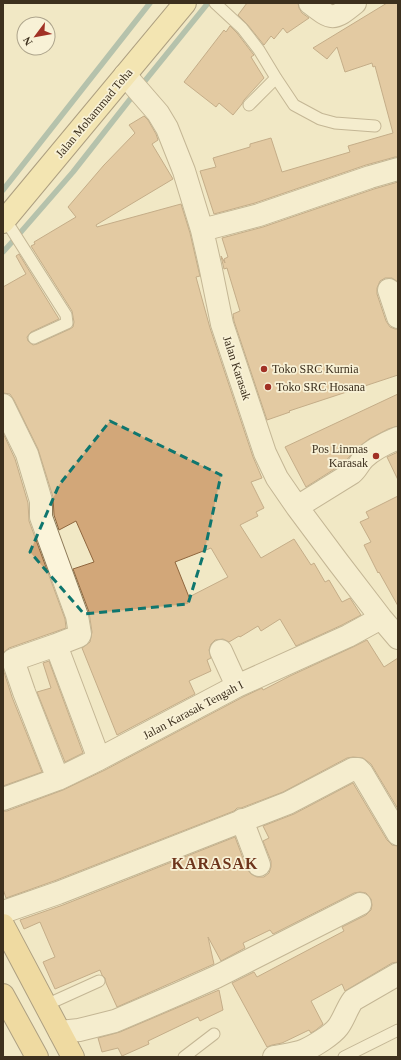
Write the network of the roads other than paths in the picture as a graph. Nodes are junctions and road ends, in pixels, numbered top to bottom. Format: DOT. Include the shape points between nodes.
graph roads {
  1 [pos="184,3"];
  2 [pos="214,3"];
  3 [pos="310,3"];
  4 [pos="354,3"];
  5 [pos="125,75"];
  6 [pos="276,78"];
  7 [pos="249,106"];
  8 [pos="376,126"];
  9 [pos="398,169"];
  10 [pos="4,221"];
  11 [pos="202,230"];
  12 [pos="389,290"];
  13 [pos="398,317"];
  14 [pos="34,338"];
  15 [pos="3,404"];
  16 [pos="398,438"];
  17 [pos="297,507"];
  18 [pos="381,618"];
  19 [pos="398,638"];
  20 [pos="56,645"];
  21 [pos="221,651"];
  22 [pos="237,686"];
  23 [pos="99,759"];
  24 [pos="58,779"];
  25 [pos="3,799"];
  26 [pos="242,820"];
  27 [pos="398,834"];
  28 [pos="259,865"];
  29 [pos="360,904"];
  30 [pos="3,912"];
  31 [pos="3,925"];
  32 [pos="398,974"];
  33 [pos="99,982"];
  34 [pos="3,995"];
  35 [pos="46,1005"];
  36 [pos="398,1030"];
  37 [pos="60,1032"];
  38 [pos="214,1034"];
  39 [pos="36,1057"];
  40 [pos="73,1057"];
  41 [pos="184,1057"];
  42 [pos="274,1057"];
  43 [pos="344,1057"];
  1 -- 5 [label="main road, Jalan Mohammad Toha"];
  2 -- 6 [label="lane" via="242,28"];
  3 -- 4 [label="street" via="321,12 332,16 338,15"];
  5 -- 10 [label="main road, Jalan Mohammad Toha"];
  5 -- 11 [label="street, Jalan Karasak" via="158,113 167,128 184,171"];
  6 -- 7 [label="lane"];
  6 -- 8 [label="lane" via="294,105 320,119 335,123"];
  9 -- 11 [label="street" via="259,215"];
  10 -- 14 [label="lane" via="66,315 67,323"];
  11 -- 17 [label="street, Jalan Karasak" via="222,324 265,453 277,478"];
  12 -- 13 [label="street"];
  15 -- 20 [label="street" via="27,454 41,501 41,516 77,616 79,636"];
  16 -- 17 [label="street" via="381,446 365,457 352,473"];
  17 -- 18 [label="street, Jalan Karasak"];
  18 -- 19 [label="street, Jalan Karasak"];
  18 -- 22 [label="street, Jalan Karasak Tengah I" via="348,636"];
  20 -- 23 [label="street"];
  20 -- 24 [label="street" via="13,660"];
  21 -- 22 [label="street"];
  22 -- 23 [label="street, Jalan Karasak Tengah I"];
  23 -- 24 [label="street, Jalan Karasak Tengah I"];
  24 -- 25 [label="street, Jalan Karasak Tengah I"];
  26 -- 27 [label="street" via="288,803 353,769 358,769"];
  26 -- 28 [label="street"];
  26 -- 30 [label="street" via="58,893"];
  29 -- 37 [label="street" via="178,994 114,1021"];
  31 -- 35 [label="highway"];
  32 -- 42 [label="street" via="353,1000 339,1026 328,1037 304,1050"];
  33 -- 35 [label="lane"];
  34 -- 39 [label="highway"];
  35 -- 37 [label="highway"];
  36 -- 43 [label="lane"];
  37 -- 40 [label="highway"];
  38 -- 41 [label="lane"];
}
